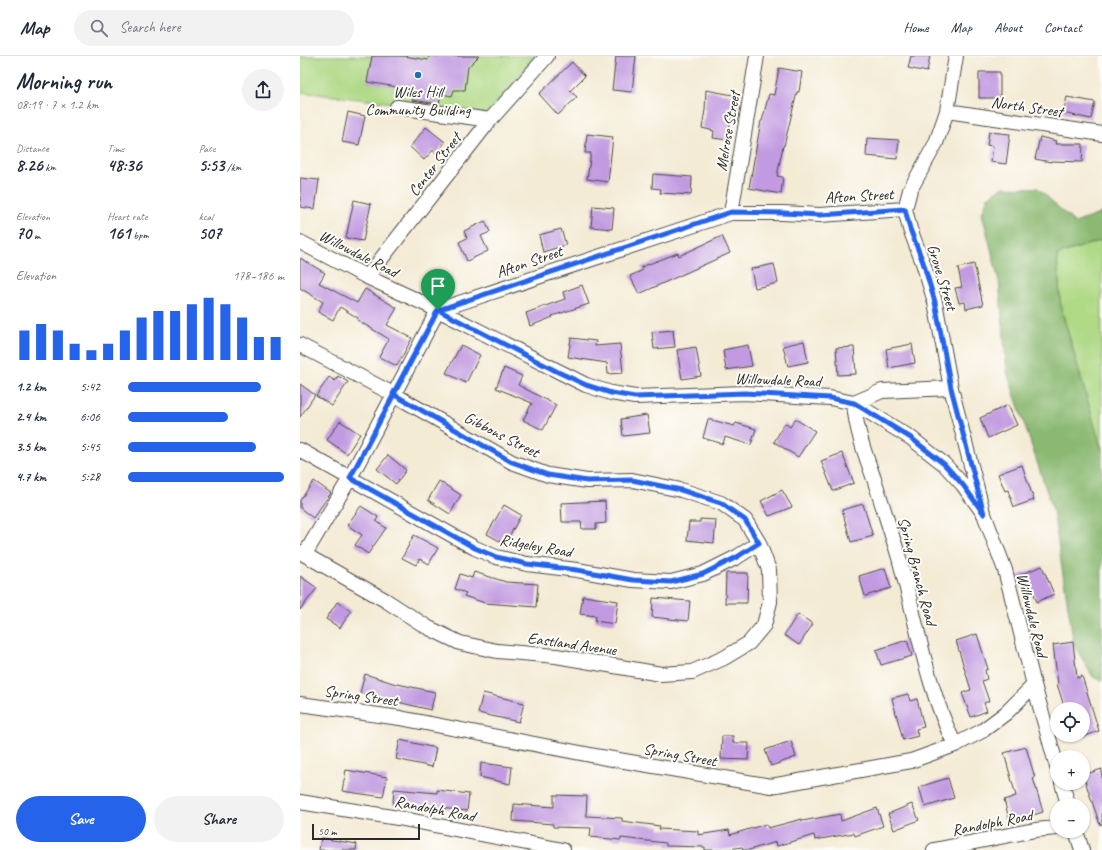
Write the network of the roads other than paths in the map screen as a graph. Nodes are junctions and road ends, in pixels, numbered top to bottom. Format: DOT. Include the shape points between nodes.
graph roads {
  1 [pos="547,56"];
  2 [pos="757,56"];
  3 [pos="956,56"];
  4 [pos="397,107"];
  5 [pos="947,111"];
  6 [pos="490,120"];
  7 [pos="1102,134"];
  8 [pos="905,209"];
  9 [pos="731,212"];
  10 [pos="300,242"];
  11 [pos="367,277"];
  12 [pos="438,310"];
  13 [pos="300,346"];
  14 [pos="951,388"];
  15 [pos="393,394"];
  16 [pos="854,403"];
  17 [pos="300,450"];
  18 [pos="350,478"];
  19 [pos="984,514"];
  20 [pos="759,543"];
  21 [pos="302,553"];
  22 [pos="1034,685"];
  23 [pos="300,704"];
  24 [pos="955,745"];
  25 [pos="1052,750"];
  26 [pos="300,802"];
  27 [pos="1050,829"];
  28 [pos="1078,838"];
  29 [pos="563,850"];
  30 [pos="934,850"];
  31 [pos="1082,850"];
  1 -- 6 [label="street, Center Street"];
  2 -- 9 [label="street, Melrose Street"];
  3 -- 5 [label="street, Grove Street"];
  4 -- 6 [label="street"];
  5 -- 7 [label="street, North Street"];
  5 -- 8 [label="street, Grove Street" via="936,143 910,190"];
  6 -- 11 [label="street, Center Street"];
  8 -- 9 [label="street, Afton Street" via="820,215"];
  8 -- 14 [label="street, Grove Street" via="935,302"];
  9 -- 12 [label="street, Afton Street"];
  10 -- 11 [label="street, Willowdale Road"];
  11 -- 12 [label="street, Willowdale Road"];
  12 -- 15 [label="street"];
  12 -- 16 [label="street, Willowdale Road" via="586,385 611,393 635,397 745,393 830,398"];
  13 -- 15 [label="street, Gibbons Street"];
  14 -- 16 [label="street" via="882,391"];
  14 -- 19 [label="street, Grove Street"];
  15 -- 18 [label="street"];
  15 -- 20 [label="street, Gibbons Street" via="512,462 548,475 587,481 632,480 681,490 721,503 745,520"];
  16 -- 19 [label="street, Willowdale Road" via="911,438 944,464"];
  16 -- 24 [label="street, Spring Branch Road" via="861,440 888,520 926,669 943,721"];
  17 -- 18 [label="street, Ridgeley Road"];
  18 -- 20 [label="street, Ridgeley Road" via="475,548 496,557 527,564 633,580 671,582 703,574"];
  18 -- 21 [label="street"];
  19 -- 22 [label="street, Willowdale Road" via="1005,570"];
  20 -- 21 [label="street, Eastland Avenue" via="769,570 770,586 770,602 764,625 749,642 724,658 692,672 661,674 556,656 497,651 460,643 427,627"];
  22 -- 24 [label="street, Spring Street" via="1006,713 982,731"];
  22 -- 25 [label="street, Willowdale Road"];
  23 -- 24 [label="street, Spring Street" via="400,718 601,757 771,786 911,761"];
  26 -- 29 [label="street, Randolph Road"];
  27 -- 30 [label="street, Randolph Road"];
  28 -- 31 [label="street"];
}
